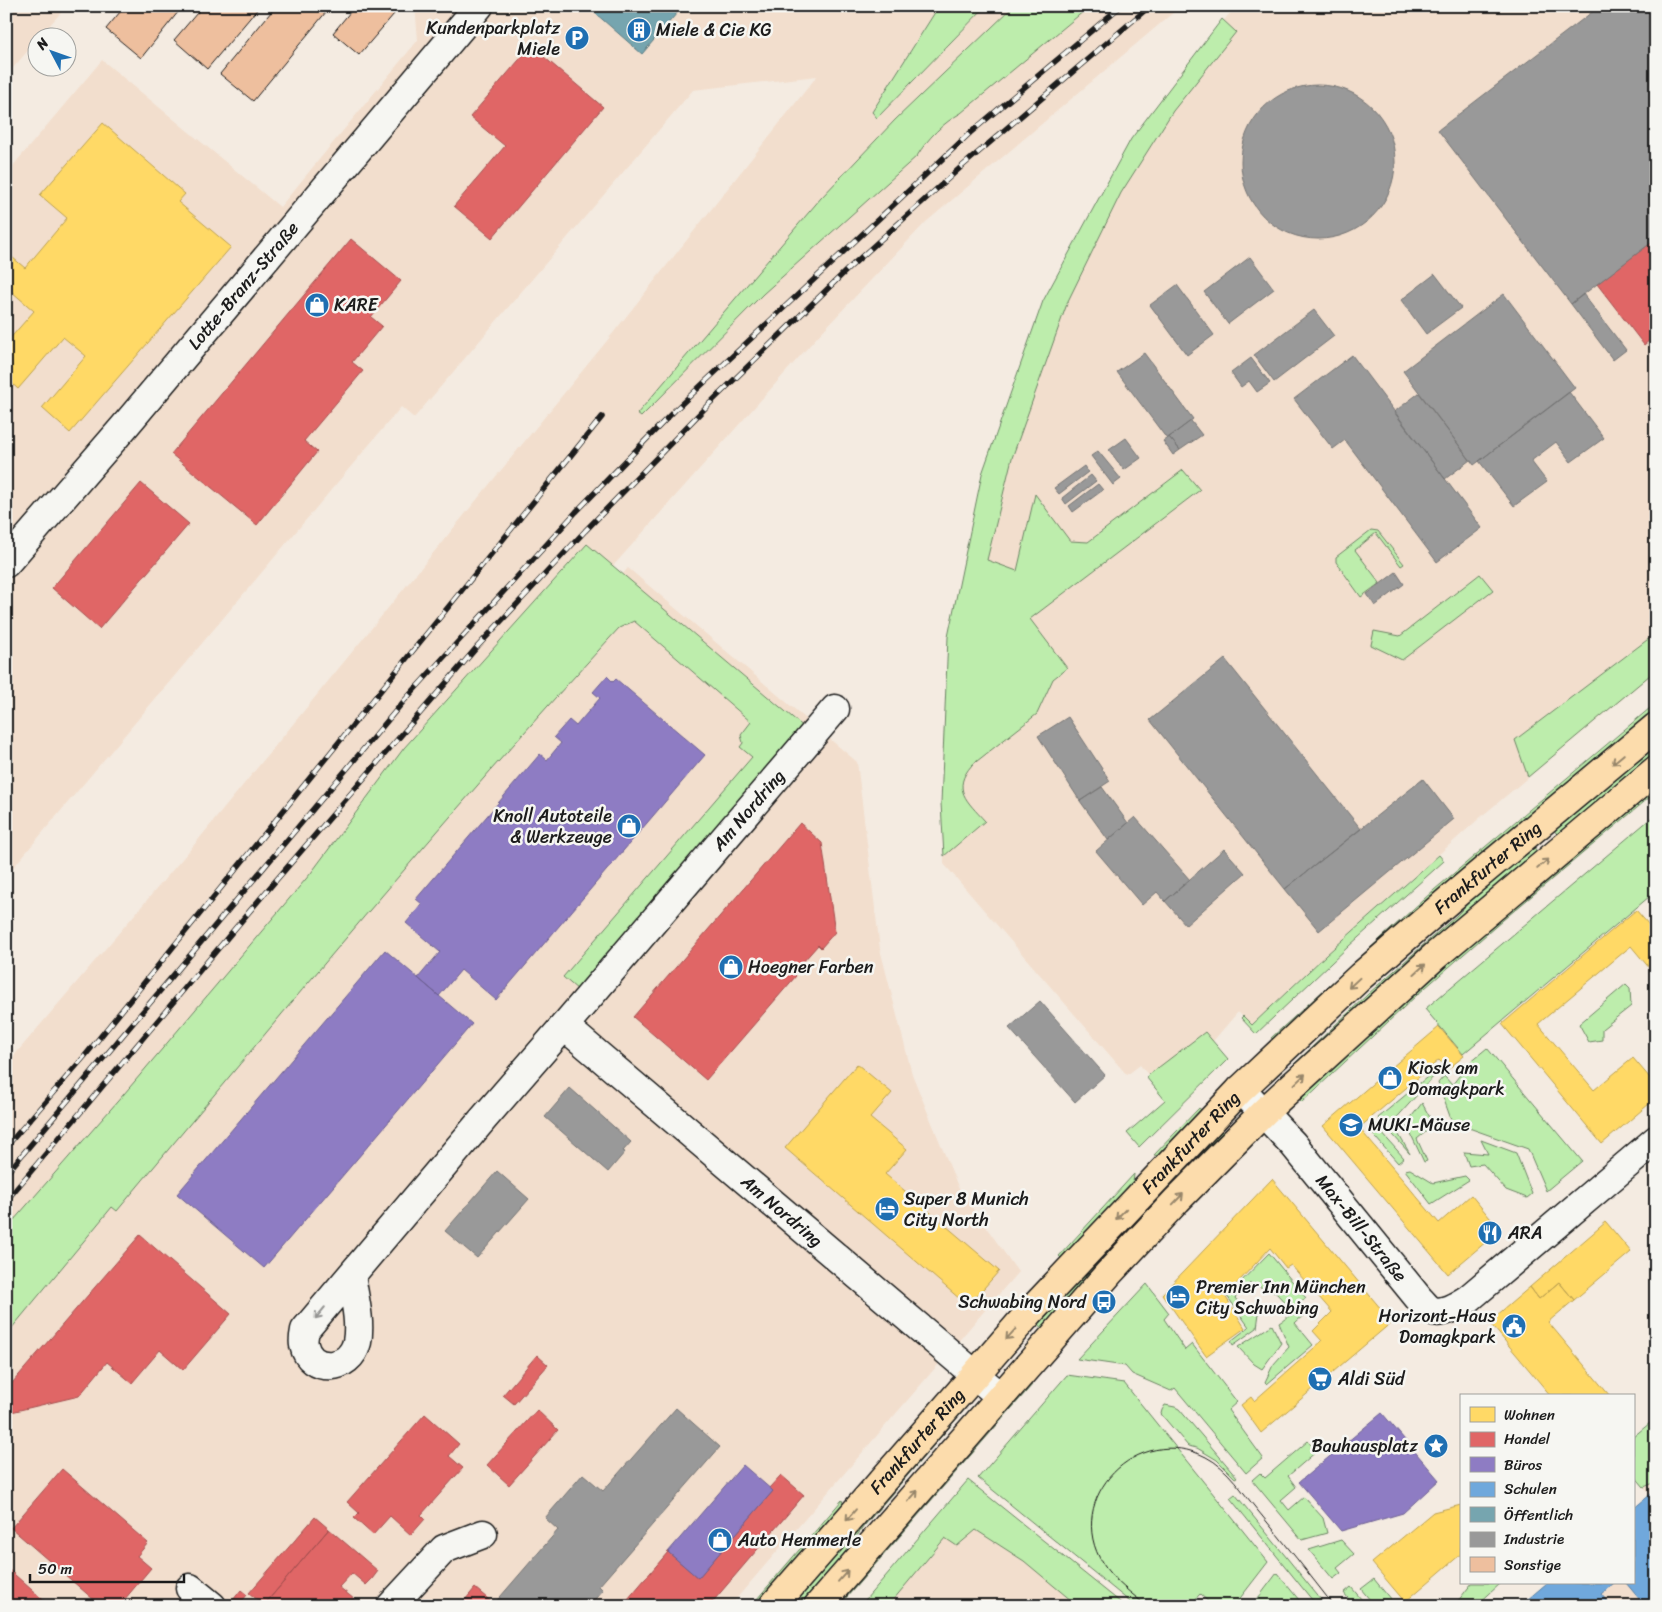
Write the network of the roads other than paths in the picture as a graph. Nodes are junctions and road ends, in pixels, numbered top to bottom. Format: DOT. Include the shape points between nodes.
graph roads {
  1 [pos="479,6"];
  2 [pos="6,563"];
  3 [pos="836,709"];
  4 [pos="1656,727"];
  5 [pos="1656,770"];
  6 [pos="564,1026"];
  7 [pos="1241,1089"];
  8 [pos="1264,1112"];
  9 [pos="1656,1140"];
  10 [pos="351,1276"];
  11 [pos="976,1374"];
  12 [pos="1000,1396"];
  13 [pos="483,1534"];
  14 [pos="190,1588"];
  15 [pos="212,1606"];
  16 [pos="391,1606"];
  17 [pos="774,1606"];
  18 [pos="818,1606"];
  1 -- 2 [label="street, Lotte-Branz-Straße"];
  3 -- 6 [label="street, Am Nordring"];
  4 -- 7 [label="main road, Frankfurter Ring, one-way" via="1361,976"];
  8 -- 5 [label="main road, Frankfurter Ring, one-way" via="1428,962"];
  6 -- 10 [label="street, Am Nordring"];
  6 -- 11 [label="street, Am Nordring"];
  7 -- 8 [label="street, Max-Bill-Straße"];
  7 -- 11 [label="main road, Frankfurter Ring, one-way" via="1106,1230"];
  8 -- 9 [label="street, Max-Bill-Straße" via="1429,1310 1434,1312 1455,1307 1468,1299"];
  12 -- 8 [label="main road, Frankfurter Ring, one-way" via="1109,1273"];
  11 -- 12 [label="street, Am Nordring"];
  11 -- 17 [label="main road, Frankfurter Ring, one-way"];
  18 -- 12 [label="main road, Frankfurter Ring, one-way"];
  13 -- 16 [label="street" via="444,1549"];
  14 -- 15 [label="street"];
}
